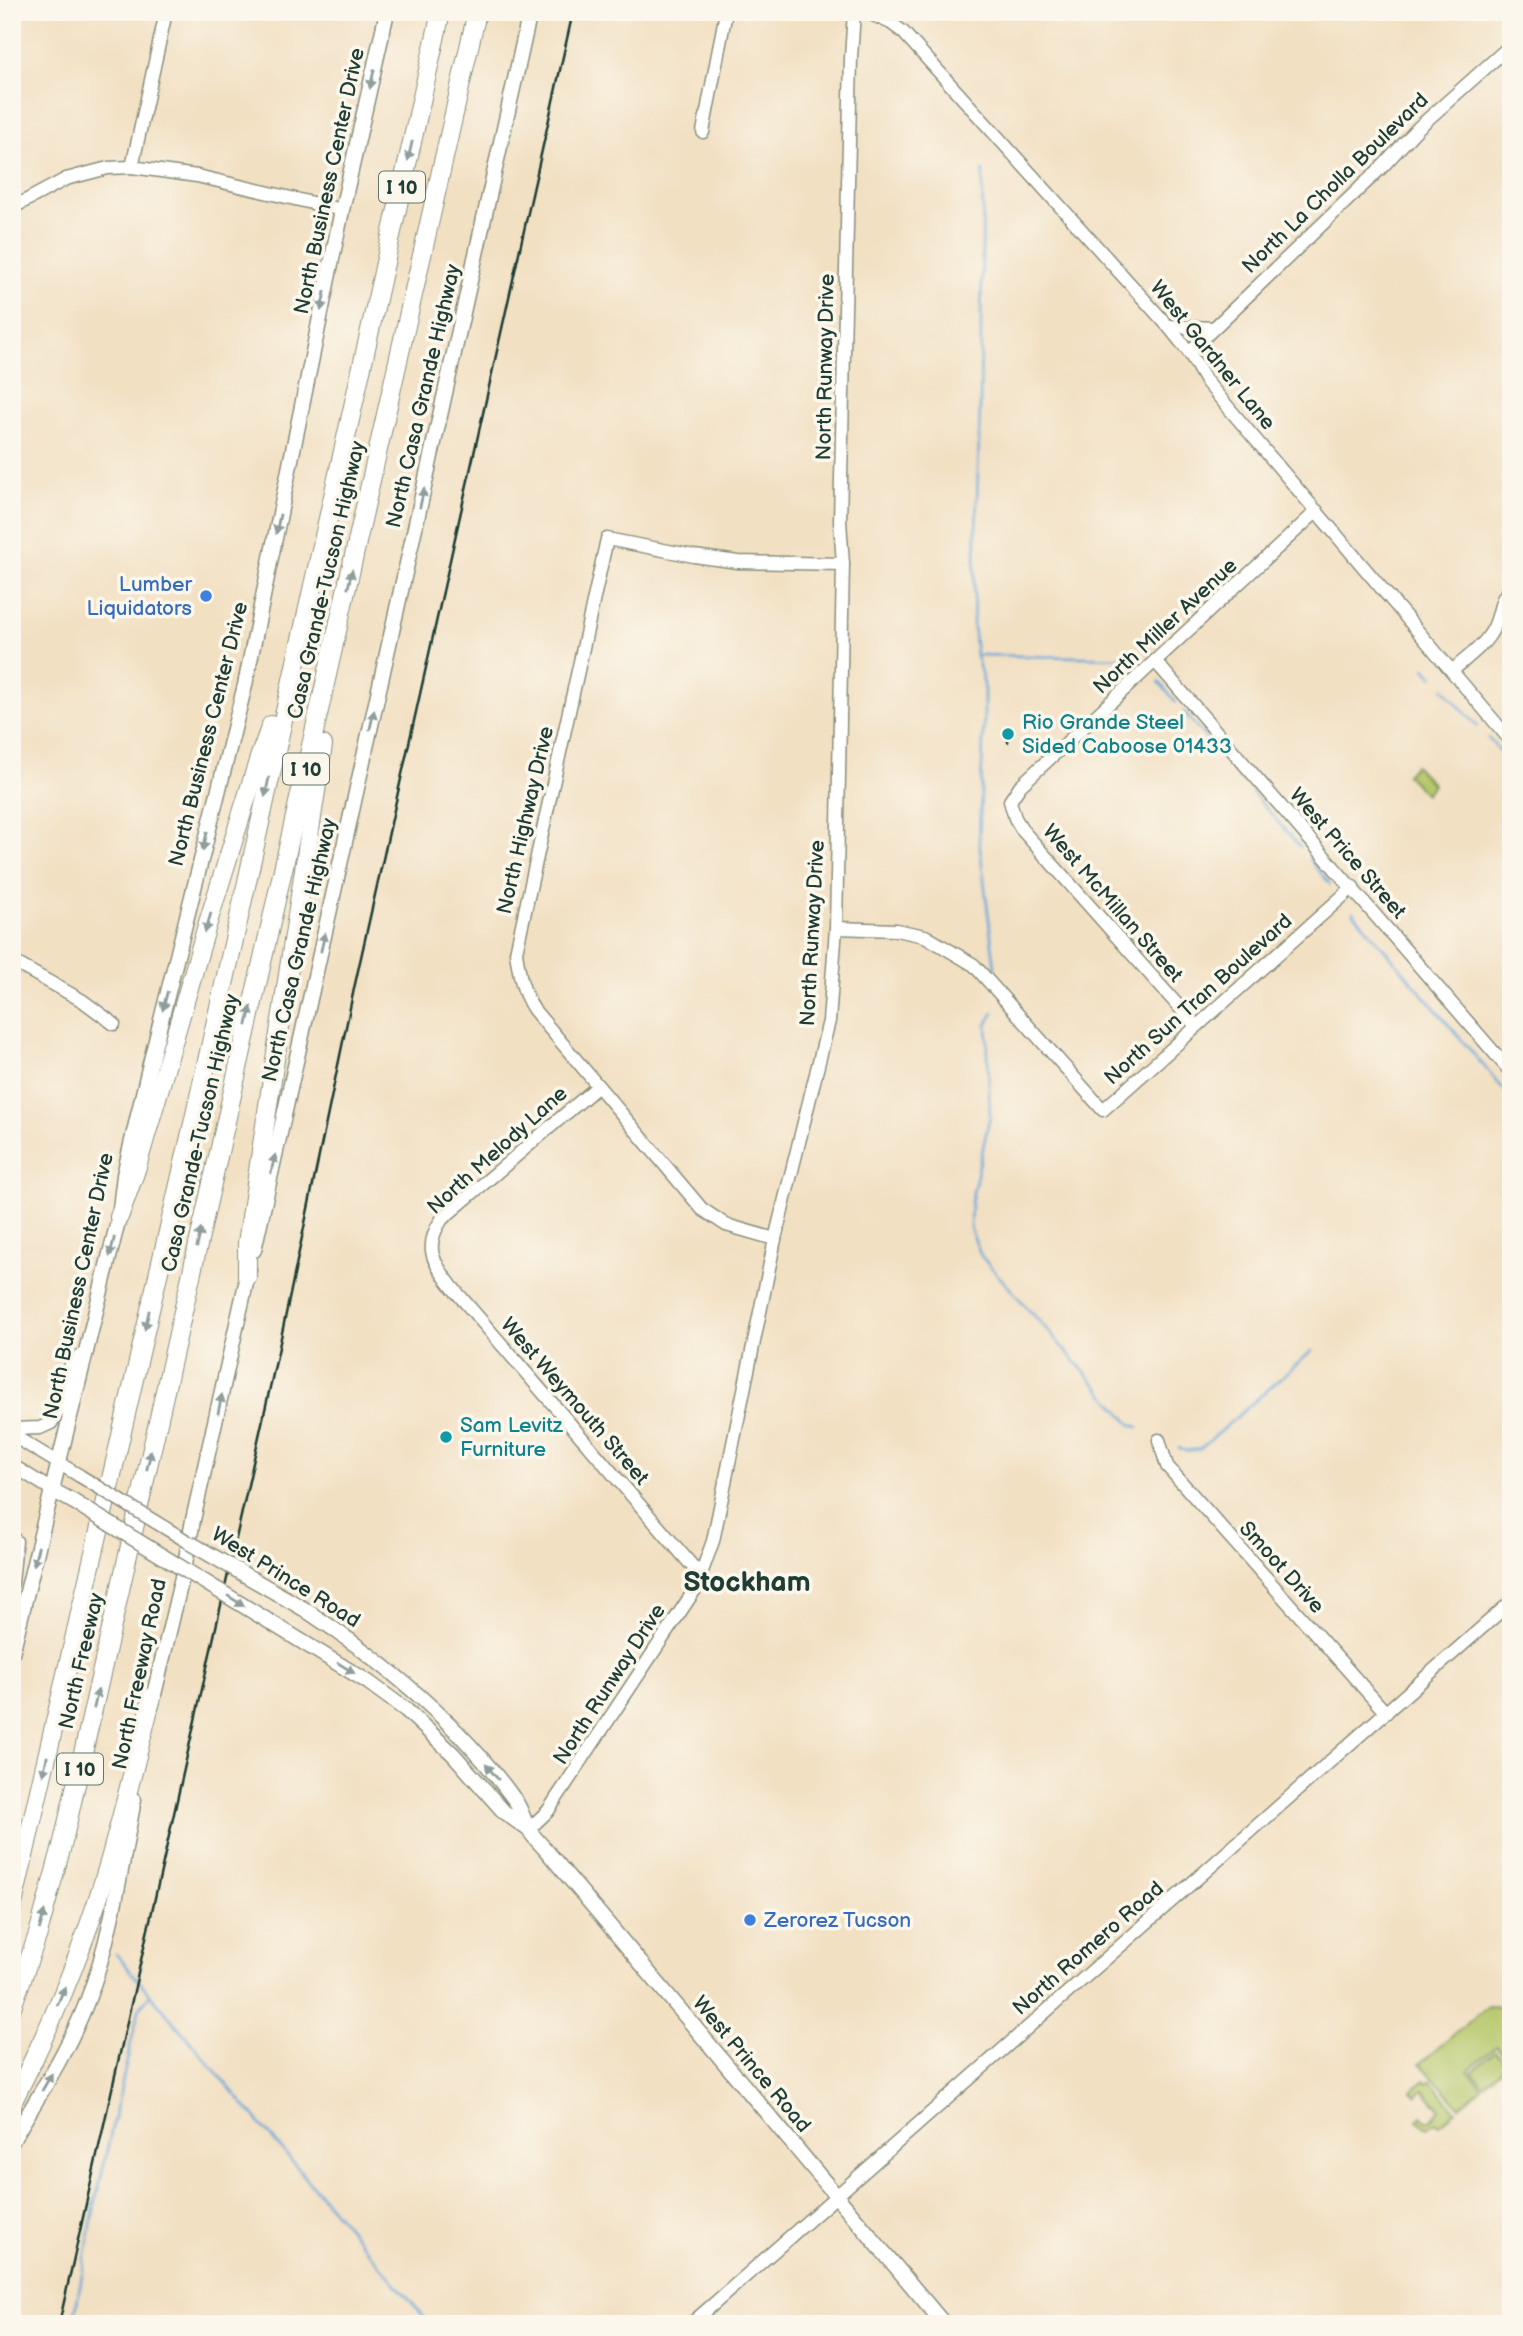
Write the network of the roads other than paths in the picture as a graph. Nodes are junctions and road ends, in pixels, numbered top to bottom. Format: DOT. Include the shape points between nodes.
graph roads {
  1 [pos="166,12"];
  2 [pos="387,12"];
  3 [pos="441,12"];
  4 [pos="477,12"];
  5 [pos="530,12"];
  6 [pos="726,12"];
  7 [pos="854,12"];
  8 [pos="866,12"];
  9 [pos="1511,45"];
  10 [pos="703,132"];
  11 [pos="132,167"];
  12 [pos="12,208"];
  13 [pos="342,210"];
  14 [pos="1168,326"];
  15 [pos="1213,328"];
  16 [pos="1189,352"];
  17 [pos="1317,511"];
  18 [pos="843,564"];
  19 [pos="1511,587"];
  20 [pos="340,622"];
  21 [pos="303,625"];
  22 [pos="1155,661"];
  23 [pos="1452,671"];
  24 [pos="1511,741"];
  25 [pos="1010,801"];
  26 [pos="1353,887"];
  27 [pos="836,928"];
  28 [pos="12,961"];
  29 [pos="114,1024"];
  30 [pos="1196,1026"];
  31 [pos="1511,1072"];
  32 [pos="597,1087"];
  33 [pos="119,1217"];
  34 [pos="775,1239"];
  35 [pos="431,1247"];
  36 [pos="247,1278"];
  37 [pos="87,1351"];
  38 [pos="12,1429"];
  39 [pos="12,1435"];
  40 [pos="1159,1440"];
  41 [pos="59,1463"];
  42 [pos="12,1465"];
  43 [pos="52,1490"];
  44 [pos="104,1508"];
  45 [pos="134,1526"];
  46 [pos="14,1539"];
  47 [pos="190,1543"];
  48 [pos="184,1569"];
  49 [pos="700,1575"];
  50 [pos="12,1583"];
  51 [pos="1511,1602"];
  52 [pos="12,1653"];
  53 [pos="152,1697"];
  54 [pos="1385,1713"];
  55 [pos="529,1829"];
  56 [pos="12,1908"];
  57 [pos="12,2007"];
  58 [pos="12,2103"];
  59 [pos="12,2141"];
  60 [pos="835,2196"];
  61 [pos="691,2324"];
  62 [pos="944,2324"];
  1 -- 11 [label="street"];
  2 -- 13 [label="main road, North Business Center Drive, one-way"];
  3 -- 21 [label="highway, Casa Grande-Tucson Highway / I 10, one-way"];
  20 -- 4 [label="highway, Casa Grande-Tucson Highway / I 10, one-way"];
  36 -- 5 [label="main road, North Casa Grande Highway, one-way"];
  6 -- 10 [label="street"];
  7 -- 18 [label="street, North Runway Drive" via="840,521"];
  8 -- 14 [label="street, West Gardner Lane" via="903,32"];
  9 -- 15 [label="street, North La Cholla Boulevard" via="1418,128"];
  11 -- 12 [label="street" via="66,179"];
  11 -- 13 [label="street" via="197,176"];
  13 -- 33 [label="main road, North Business Center Drive, one-way" via="245,685 124,1175"];
  14 -- 15 [label="street"];
  14 -- 16 [label="street, West Gardner Lane"];
  15 -- 16 [label="street, North La Cholla Boulevard"];
  16 -- 17 [label="street, West Gardner Lane" via="1205,380"];
  17 -- 22 [label="street, North Miller Avenue"];
  17 -- 23 [label="street, West Gardner Lane"];
  18 -- 27 [label="street, North Runway Drive"];
  18 -- 32 [label="street, North Highway Drive" via="738,562 607,539 516,952 527,1000"];
  19 -- 23 [label="street" via="1488,638"];
  20 -- 36 [label="highway" via="247,1243"];
  45 -- 20 [label="highway, Casa Grande-Tucson Highway / I 10, one-way"];
  21 -- 33 [label="highway, one-way"];
  21 -- 44 [label="highway, Casa Grande-Tucson Highway / I 10, one-way"];
  22 -- 25 [label="street, North Miller Avenue" via="1020,786"];
  22 -- 26 [label="street, West Price Street"];
  23 -- 24 [label="street, West Gardner Lane"];
  25 -- 30 [label="street, West McMillan Street" via="1023,831"];
  26 -- 30 [label="street, North Sun Tran Boulevard"];
  26 -- 31 [label="street, West Price Street"];
  27 -- 30 [label="street, North Sun Tran Boulevard" via="925,936 974,965 1103,1110"];
  27 -- 34 [label="street, North Runway Drive" via="829,1021"];
  28 -- 29 [label="street"];
  32 -- 34 [label="street, North Highway Drive" via="702,1209 726,1225"];
  32 -- 35 [label="street, North Melody Lane" via="442,1219 433,1232"];
  33 -- 37 [label="main road, North Business Center Drive, one-way"];
  34 -- 49 [label="street, North Runway Drive" via="713,1541"];
  35 -- 49 [label="street, West Weymouth Street" via="439,1270 453,1288"];
  47 -- 36 [label="main road, North Casa Grande Highway, one-way"];
  37 -- 38 [label="street" via="71,1363 51,1423"];
  37 -- 41 [label="main road, North Business Center Drive"];
  39 -- 41 [label="street, West Prince Road"];
  40 -- 54 [label="street, Smoot Drive" via="1167,1466"];
  41 -- 43 [label="main road"];
  41 -- 47 [label="street, West Prince Road, bridge"];
  42 -- 43 [label="street, West Prince Road"];
  43 -- 48 [label="main road, West Prince Road, bridge"];
  43 -- 52 [label="main road, one-way"];
  44 -- 56 [label="highway, North Freeway / I 10, one-way"];
  57 -- 45 [label="highway, North Freeway / I 10, one-way" via="64,1842"];
  46 -- 50 [label="street"];
  47 -- 48 [label="main road, North Casa Grande Highway"];
  55 -- 47 [label="main road, West Prince Road, one-way, bridge" via="516,1801 414,1691 304,1609"];
  48 -- 53 [label="main road, North Freeway Road"];
  48 -- 55 [label="main road, West Prince Road, one-way, bridge" via="406,1710 504,1812"];
  49 -- 55 [label="street, North Runway Drive" via="696,1588 548,1811"];
  51 -- 54 [label="street, North Romero Road"];
  58 -- 53 [label="highway, one-way" via="56,2010 92,1916"];
  59 -- 53 [label="main road, North Freeway Road, one-way" via="68,2046 89,1998 110,1930"];
  54 -- 60 [label="street, North Romero Road"];
  55 -- 60 [label="main road, West Prince Road"];
  60 -- 61 [label="street, North Romero Road"];
  60 -- 62 [label="main road, West Prince Road"];
}
